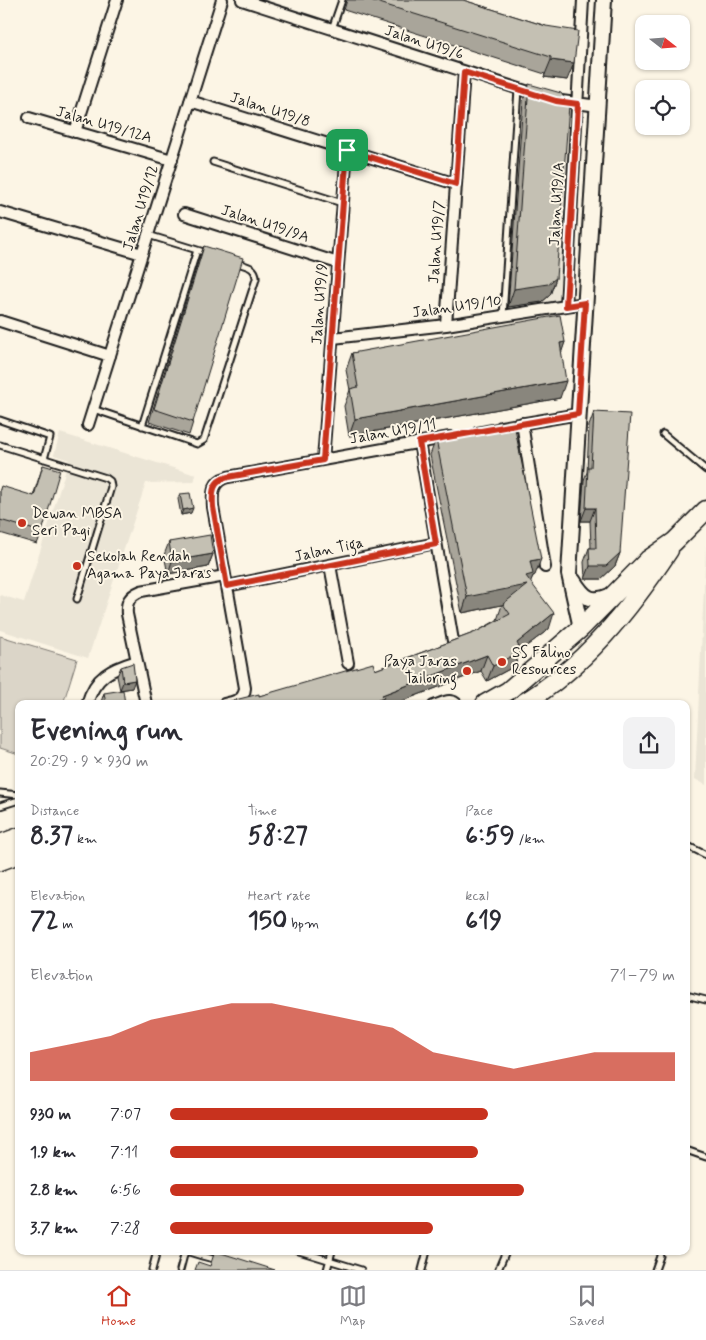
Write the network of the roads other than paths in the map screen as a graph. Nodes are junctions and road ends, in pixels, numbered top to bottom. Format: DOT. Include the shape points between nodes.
graph roads {
  1 [pos="117,0"];
  2 [pos="222,0"];
  3 [pos="242,0"];
  4 [pos="342,0"];
  5 [pos="584,0"];
  6 [pos="604,0"];
  7 [pos="332,29"];
  8 [pos="464,72"];
  9 [pos="518,89"];
  10 [pos="190,101"];
  11 [pos="578,104"];
  12 [pos="598,106"];
  13 [pos="29,118"];
  14 [pos="75,132"];
  15 [pos="347,150"];
  16 [pos="172,160"];
  17 [pos="213,162"];
  18 [pos="456,184"];
  19 [pos="343,203"];
  20 [pos="0,212"];
  21 [pos="184,214"];
  22 [pos="148,234"];
  23 [pos="197,250"];
  24 [pos="142,254"];
  25 [pos="215,256"];
  26 [pos="233,262"];
  27 [pos="338,263"];
  28 [pos="585,303"];
  29 [pos="566,306"];
  30 [pos="503,316"];
  31 [pos="0,321"];
  32 [pos="446,325"];
  33 [pos="333,338"];
  34 [pos="110,356"];
  35 [pos="93,409"];
  36 [pos="578,414"];
  37 [pos="0,420"];
  38 [pos="522,423"];
  39 [pos="88,424"];
  40 [pos="142,426"];
  41 [pos="494,428"];
  42 [pos="663,434"];
  43 [pos="456,435"];
  44 [pos="419,442"];
  45 [pos="0,445"];
  46 [pos="44,459"];
  47 [pos="323,460"];
  48 [pos="706,470"];
  49 [pos="706,510"];
  50 [pos="674,542"];
  51 [pos="436,544"];
  52 [pos="330,565"];
  53 [pos="545,567"];
  54 [pos="569,574"];
  55 [pos="226,581"];
  56 [pos="645,587"];
  57 [pos="616,593"];
  58 [pos="77,599"];
  59 [pos="581,628"];
  60 [pos="453,641"];
  61 [pos="137,661"];
  62 [pos="348,663"];
  63 [pos="533,699"];
  64 [pos="88,700"];
  65 [pos="145,700"];
  66 [pos="239,700"];
  67 [pos="443,700"];
  68 [pos="457,700"];
  69 [pos="492,700"];
  70 [pos="519,700"];
  71 [pos="0,793"];
  72 [pos="15,795"];
  73 [pos="15,801"];
  74 [pos="0,806"];
  75 [pos="15,838"];
  76 [pos="0,844"];
  77 [pos="690,847"];
  78 [pos="15,855"];
  79 [pos="706,855"];
  80 [pos="0,861"];
  81 [pos="690,995"];
  82 [pos="706,1000"];
  83 [pos="690,1151"];
  84 [pos="706,1157"];
  85 [pos="157,1255"];
  86 [pos="185,1255"];
  87 [pos="206,1255"];
  88 [pos="313,1255"];
  89 [pos="331,1255"];
  90 [pos="426,1255"];
  91 [pos="504,1255"];
  92 [pos="660,1256"];
  93 [pos="330,1260"];
  94 [pos="227,1263"];
  95 [pos="152,1270"];
  96 [pos="180,1270"];
  97 [pos="327,1270"];
  98 [pos="361,1270"];
  99 [pos="422,1270"];
  100 [pos="498,1270"];
  101 [pos="655,1270"];
  1 -- 14 [label="street"];
  2 -- 10 [label="street, Jalan U19/12"];
  3 -- 7 [label="street, Jalan U19/6"];
  4 -- 7 [label="lane"];
  5 -- 11 [label="street, Jalan U19/A"];
  6 -- 12 [label="street"];
  7 -- 8 [label="street, Jalan U19/6"];
  8 -- 9 [label="street, Jalan U19/6"];
  8 -- 18 [label="street, Jalan U19/7"];
  9 -- 11 [label="street, Jalan U19/6"];
  9 -- 30 [label="lane"];
  10 -- 15 [label="street, Jalan U19/8"];
  10 -- 16 [label="street, Jalan U19/12"];
  11 -- 12 [label="street, Jalan U19/6"];
  11 -- 29 [label="street, Jalan U19/A"];
  12 -- 28 [label="street"];
  13 -- 14 [label="street, Jalan U19/12A"];
  14 -- 16 [label="street, Jalan U19/12A"];
  15 -- 18 [label="street, Jalan U19/8"];
  15 -- 19 [label="street, Jalan U19/9"];
  16 -- 22 [label="street, Jalan U19/12"];
  17 -- 19 [label="lane"];
  18 -- 32 [label="street, Jalan U19/7"];
  19 -- 27 [label="street, Jalan U19/9"];
  20 -- 24 [label="street"];
  21 -- 27 [label="street, Jalan U19/9A"];
  22 -- 23 [label="lane"];
  22 -- 24 [label="street, Jalan U19/12"];
  23 -- 25 [label="lane"];
  23 -- 40 [label="lane"];
  24 -- 34 [label="street, Jalan U19/12"];
  26 -- 40 [label="lane" via="253,269 256,279 205,437 194,443"];
  27 -- 33 [label="street, Jalan U19/9"];
  28 -- 29 [label="street, Jalan U19/10"];
  28 -- 36 [label="street"];
  29 -- 30 [label="street, Jalan U19/10"];
  30 -- 32 [label="street, Jalan U19/10"];
  31 -- 34 [label="street"];
  32 -- 33 [label="street, Jalan U19/10"];
  33 -- 47 [label="street, Jalan U19/9"];
  34 -- 35 [label="street, Jalan U19/12"];
  35 -- 39 [label="street, Jalan U19/12"];
  35 -- 40 [label="lane"];
  36 -- 38 [label="street"];
  36 -- 54 [label="street"];
  37 -- 46 [label="lane" via="50,437"];
  38 -- 41 [label="street"];
  38 -- 53 [label="street"];
  42 -- 48 [label="lane"];
  43 -- 44 [label="street, Jalan U19/11"];
  44 -- 47 [label="street, Jalan U19/11"];
  44 -- 51 [label="street"];
  45 -- 46 [label="lane"];
  46 -- 58 [label="lane" via="110,481"];
  47 -- 55 [label="street, Jalan U19/11" via="228,477 214,485 213,507"];
  49 -- 50 [label="highway"];
  50 -- 56 [label="highway"];
  50 -- 57 [label="highway" via="648,560"];
  51 -- 52 [label="street, Jalan Tiga"];
  51 -- 60 [label="street"];
  52 -- 55 [label="street, Jalan Tiga"];
  52 -- 62 [label="street"];
  54 -- 57 [label="street" via="580,592 588,598 599,601"];
  54 -- 59 [label="street"];
  55 -- 61 [label="street, Jalan Tiga" via="141,590 129,598 127,614"];
  55 -- 66 [label="street" via="245,688 244,696"];
  56 -- 59 [label="highway" via="605,623 593,629"];
  56 -- 63 [label="highway" via="579,660"];
  57 -- 59 [label="highway"];
  59 -- 69 [label="highway" via="508,691"];
  59 -- 70 [label="highway" via="578,647 562,665"];
  61 -- 64 [label="street" via="102,676"];
  61 -- 65 [label="street, Jalan Tiga"];
  67 -- 68 [label="lane"];
  71 -- 72 [label="lane"];
  73 -- 74 [label="lane"];
  75 -- 76 [label="highway"];
  77 -- 79 [label="lane"];
  78 -- 80 [label="highway"];
  81 -- 82 [label="lane"];
  83 -- 84 [label="lane"];
  85 -- 95 [label="lane"];
  86 -- 96 [label="lane"];
  87 -- 94 [label="lane"];
  88 -- 93 [label="lane"];
  89 -- 93 [label="lane"];
  90 -- 99 [label="lane"];
  91 -- 100 [label="lane"];
  92 -- 101 [label="lane"];
  93 -- 97 [label="lane"];
  93 -- 98 [label="lane"];
}
